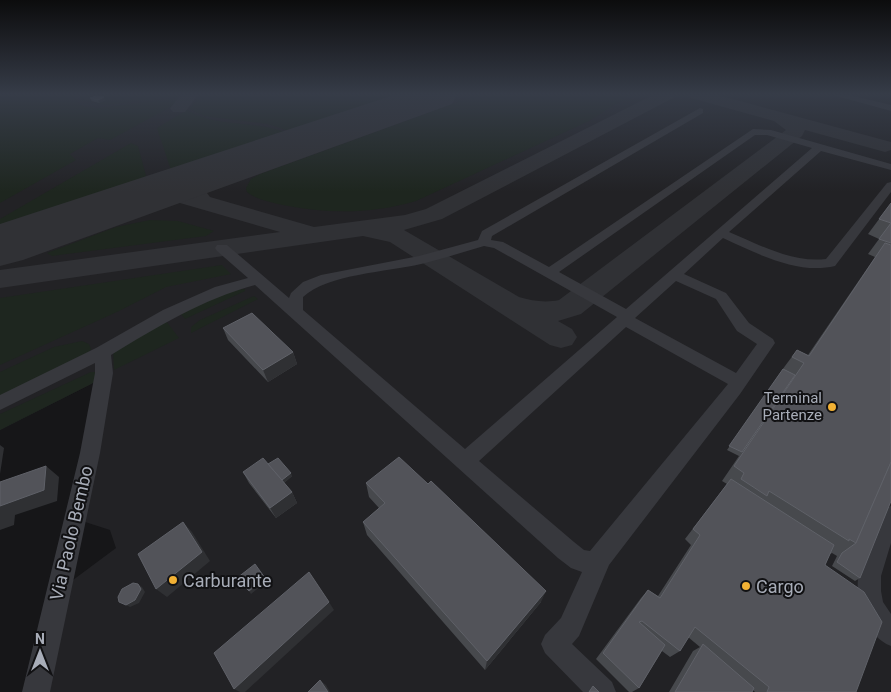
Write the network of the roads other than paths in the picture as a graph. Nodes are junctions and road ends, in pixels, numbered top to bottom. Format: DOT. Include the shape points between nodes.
graph roads {
  1 [pos="672,127"];
  2 [pos="819,147"];
  3 [pos="891,167"];
  4 [pos="891,186"];
  5 [pos="722,233"];
  6 [pos="484,242"];
  7 [pos="222,248"];
  8 [pos="549,273"];
  9 [pos="674,275"];
  10 [pos="257,280"];
  11 [pos="295,312"];
  12 [pos="626,318"];
  13 [pos="103,362"];
  14 [pos="739,382"];
  15 [pos="0,403"];
  16 [pos="465,461"];
  17 [pos="891,516"];
  18 [pos="601,556"];
  19 [pos="891,633"];
  20 [pos="36,692"];
  21 [pos="602,692"];
  1 -- 6 [label="lane" via="486,234"];
  2 -- 3 [label="street"];
  2 -- 5 [label="street"];
  2 -- 8 [label="street" via="768,132 753,132"];
  4 -- 5 [label="street" via="830,263 793,261"];
  5 -- 9 [label="street"];
  6 -- 8 [label="street" via="498,245"];
  6 -- 11 [label="street" via="421,260 326,278 308,285 296,296"];
  7 -- 10 [label="street"];
  8 -- 12 [label="street"];
  9 -- 12 [label="street"];
  9 -- 14 [label="street" via="721,296 743,327 767,343"];
  10 -- 11 [label="street"];
  10 -- 13 [label="street" via="220,290 168,314"];
  11 -- 16 [label="street"];
  12 -- 14 [label="street"];
  12 -- 16 [label="street"];
  13 -- 15 [label="street"];
  13 -- 20 [label="street, Via Paolo Bembo" via="90,453"];
  14 -- 18 [label="street"];
  16 -- 18 [label="street" via="579,560 592,562"];
  17 -- 19 [label="street" via="870,567 867,592 871,606"];
  18 -- 21 [label="street" via="570,627 554,644"];
}
